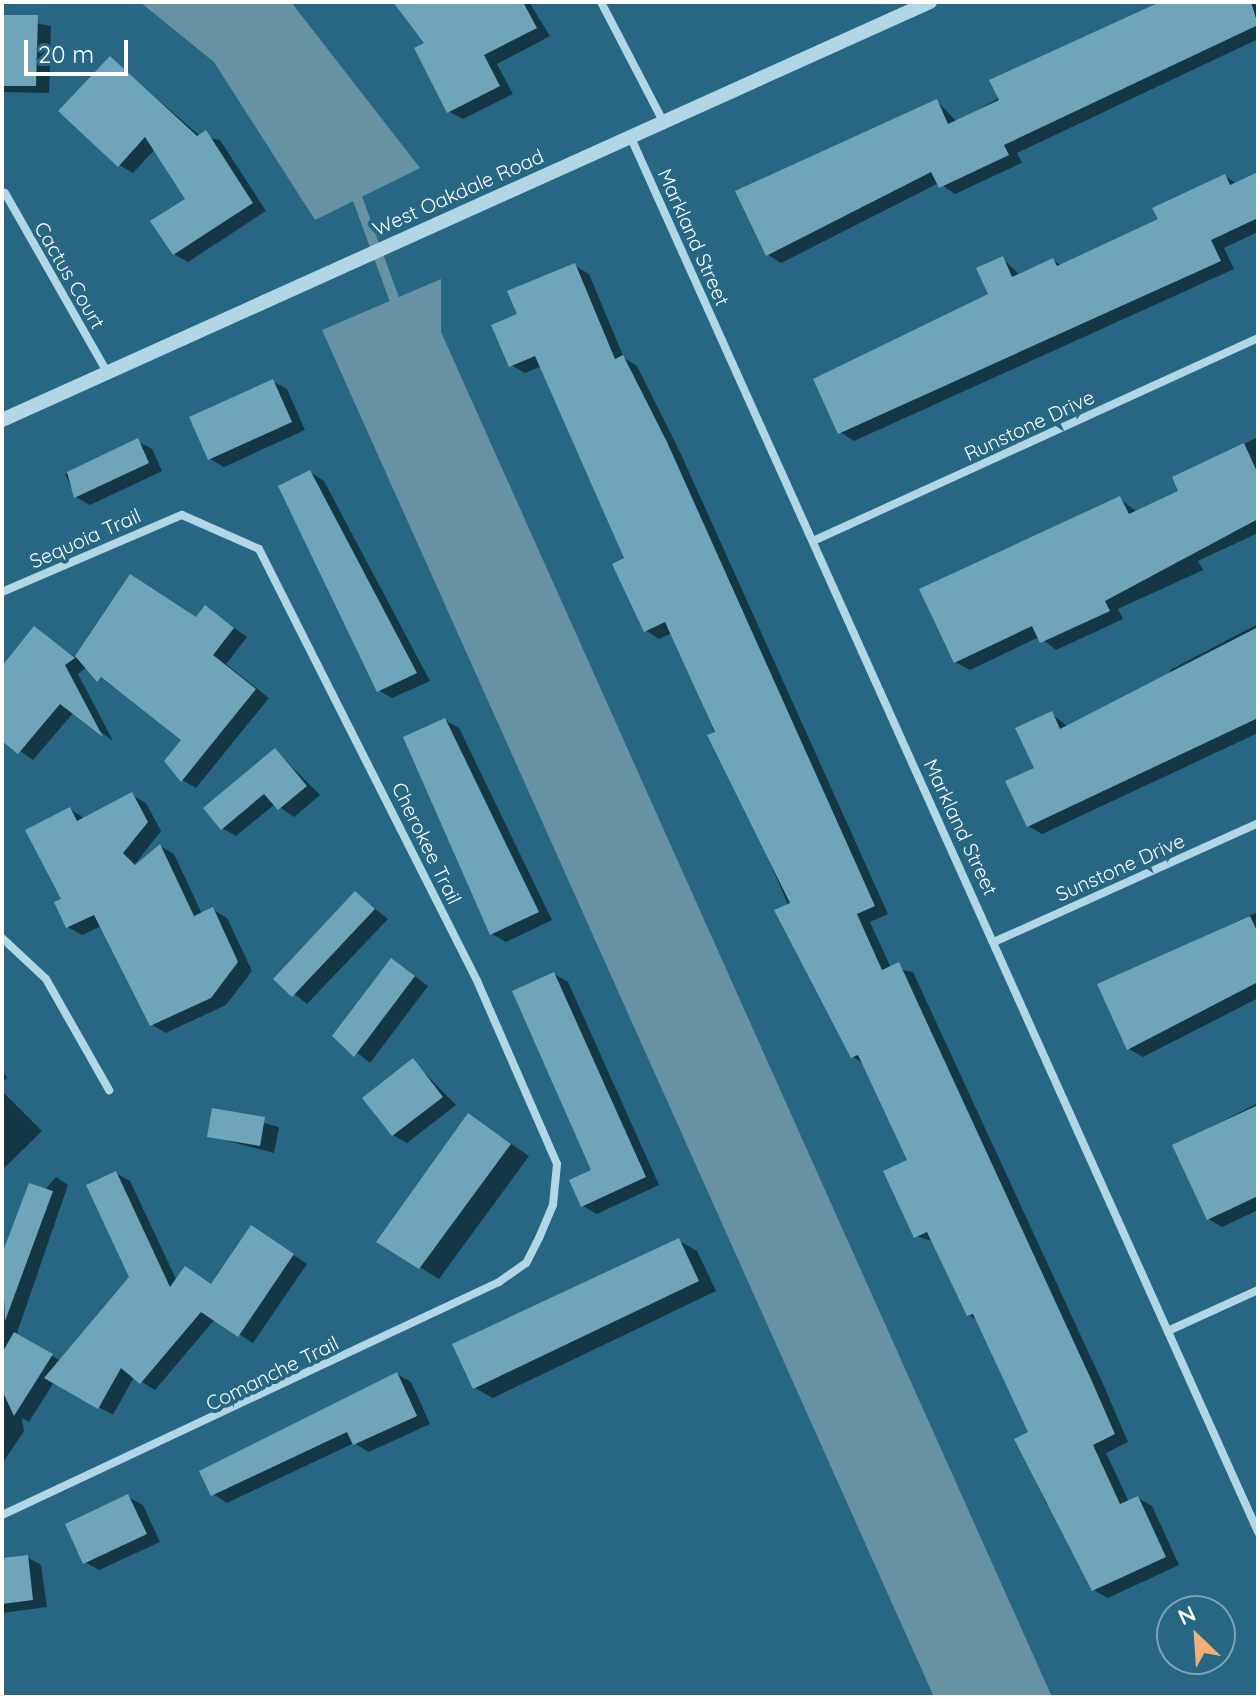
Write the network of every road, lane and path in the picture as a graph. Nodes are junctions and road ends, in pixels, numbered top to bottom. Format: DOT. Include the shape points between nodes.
graph roads {
  1 [pos="601,2"];
  2 [pos="930,2"];
  3 [pos="664,123"];
  4 [pos="631,138"];
  5 [pos="5,193"];
  6 [pos="1258,338"];
  7 [pos="107,372"];
  8 [pos="2,420"];
  9 [pos="182,515"];
  10 [pos="813,541"];
  11 [pos="2,592"];
  12 [pos="1258,823"];
  13 [pos="2,938"];
  14 [pos="996,941"];
  15 [pos="109,1090"];
  16 [pos="539,1238"];
  17 [pos="1258,1290"];
  18 [pos="1170,1330"];
  19 [pos="2,1515"];
  20 [pos="1258,1532"];
  1 -- 3 [label="street"];
  2 -- 3 [label="street, West Oakdale Road"];
  3 -- 4 [label="street, West Oakdale Road"];
  4 -- 7 [label="street, West Oakdale Road"];
  4 -- 10 [label="street, Markland Street"];
  5 -- 7 [label="street, Cactus Court"];
  6 -- 10 [label="street, Runstone Drive"];
  7 -- 8 [label="street, West Oakdale Road"];
  9 -- 11 [label="street, Sequoia Trail"];
  9 -- 16 [label="street, Cherokee Trail" via="259,549 280,579 540,1118 557,1164 553,1205"];
  10 -- 14 [label="street, Markland Street"];
  12 -- 14 [label="street, Sunstone Drive"];
  13 -- 15 [label="street" via="46,979"];
  14 -- 18 [label="street, Markland Street"];
  16 -- 19 [label="street, Comanche Trail" via="526,1263 499,1282"];
  17 -- 18 [label="street"];
  18 -- 20 [label="street, Markland Street"];
}
